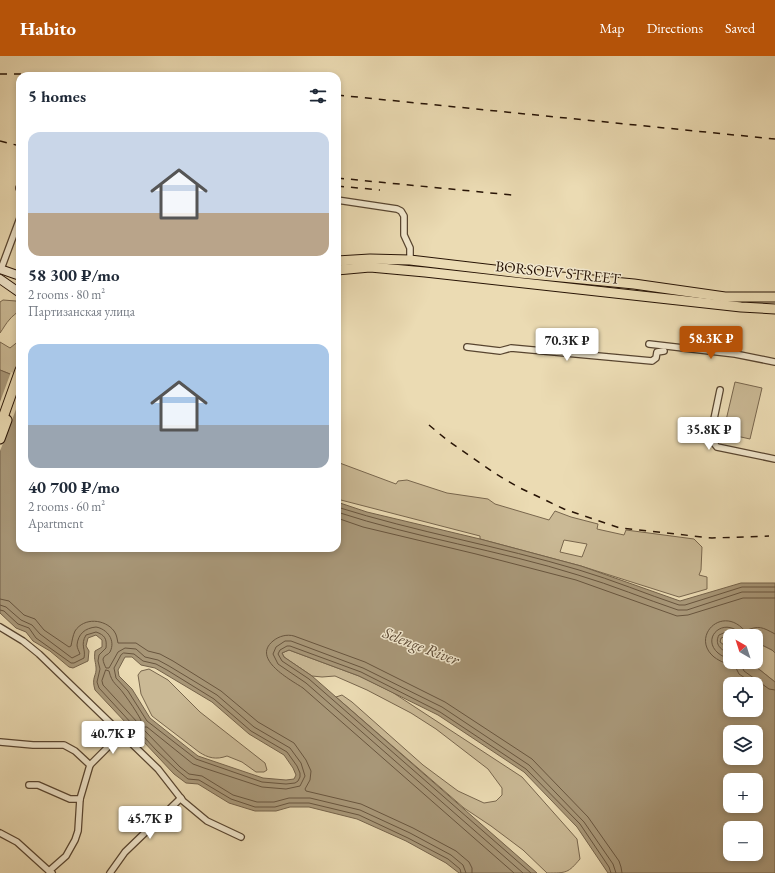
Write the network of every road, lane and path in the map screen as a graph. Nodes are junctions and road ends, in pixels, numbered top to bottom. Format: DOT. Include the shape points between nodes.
graph roads {
  1 [pos="341,201"];
  2 [pos="16,228"];
  3 [pos="410,260"];
  4 [pos="341,262"];
  5 [pos="0,269"];
  6 [pos="341,270"];
  7 [pos="409,271"];
  8 [pos="16,275"];
  9 [pos="0,279"];
  10 [pos="16,290"];
  11 [pos="773,298"];
  12 [pos="725,301"];
  13 [pos="775,309"];
  14 [pos="649,344"];
  15 [pos="466,347"];
  16 [pos="664,351"];
  17 [pos="775,362"];
  18 [pos="16,381"];
  19 [pos="720,390"];
  20 [pos="16,397"];
  21 [pos="0,426"];
  22 [pos="0,439"];
  23 [pos="775,459"];
  24 [pos="0,627"];
  25 [pos="118,731"];
  26 [pos="0,742"];
  27 [pos="90,765"];
  28 [pos="29,785"];
  29 [pos="181,798"];
  30 [pos="80,799"];
  31 [pos="0,833"];
  32 [pos="241,837"];
  33 [pos="51,872"];
  34 [pos="41,873"];
  35 [pos="110,873"];
  1 -- 3 [label="street" via="401,211 404,216 404,235 410,248"];
  2 -- 5 [label="street"];
  3 -- 4 [label="main road, BORSOEV STREET"];
  3 -- 7 [label="main road"];
  3 -- 12 [label="main road, BORSOEV STREET" via="634,284"];
  5 -- 8 [label="street"];
  6 -- 7 [label="main road, BORSOEV STREET" via="370,267"];
  7 -- 12 [label="main road, BORSOEV STREET"];
  9 -- 10 [label="street"];
  11 -- 12 [label="main road, BORSOEV STREET"];
  12 -- 13 [label="main road, BORSOEV STREET" via="741,307"];
  14 -- 17 [label="street" via="735,354"];
  15 -- 16 [label="street" via="500,351 511,348 652,361 658,352"];
  18 -- 21 [label="main road"];
  19 -- 23 [label="street" via="710,438 717,447"];
  20 -- 22 [label="main road"];
  24 -- 25 [label="street" via="39,654"];
  25 -- 27 [label="street" via="110,745"];
  25 -- 29 [label="street" via="158,769"];
  26 -- 27 [label="street" via="64,745"];
  27 -- 30 [label="street"];
  28 -- 30 [label="street" via="38,785 70,799"];
  29 -- 32 [label="street" via="207,821"];
  29 -- 35 [label="street" via="125,852"];
  30 -- 33 [label="street" via="75,840 66,856"];
  31 -- 33 [label="street" via="18,842"];
  33 -- 34 [label="street"];
}
